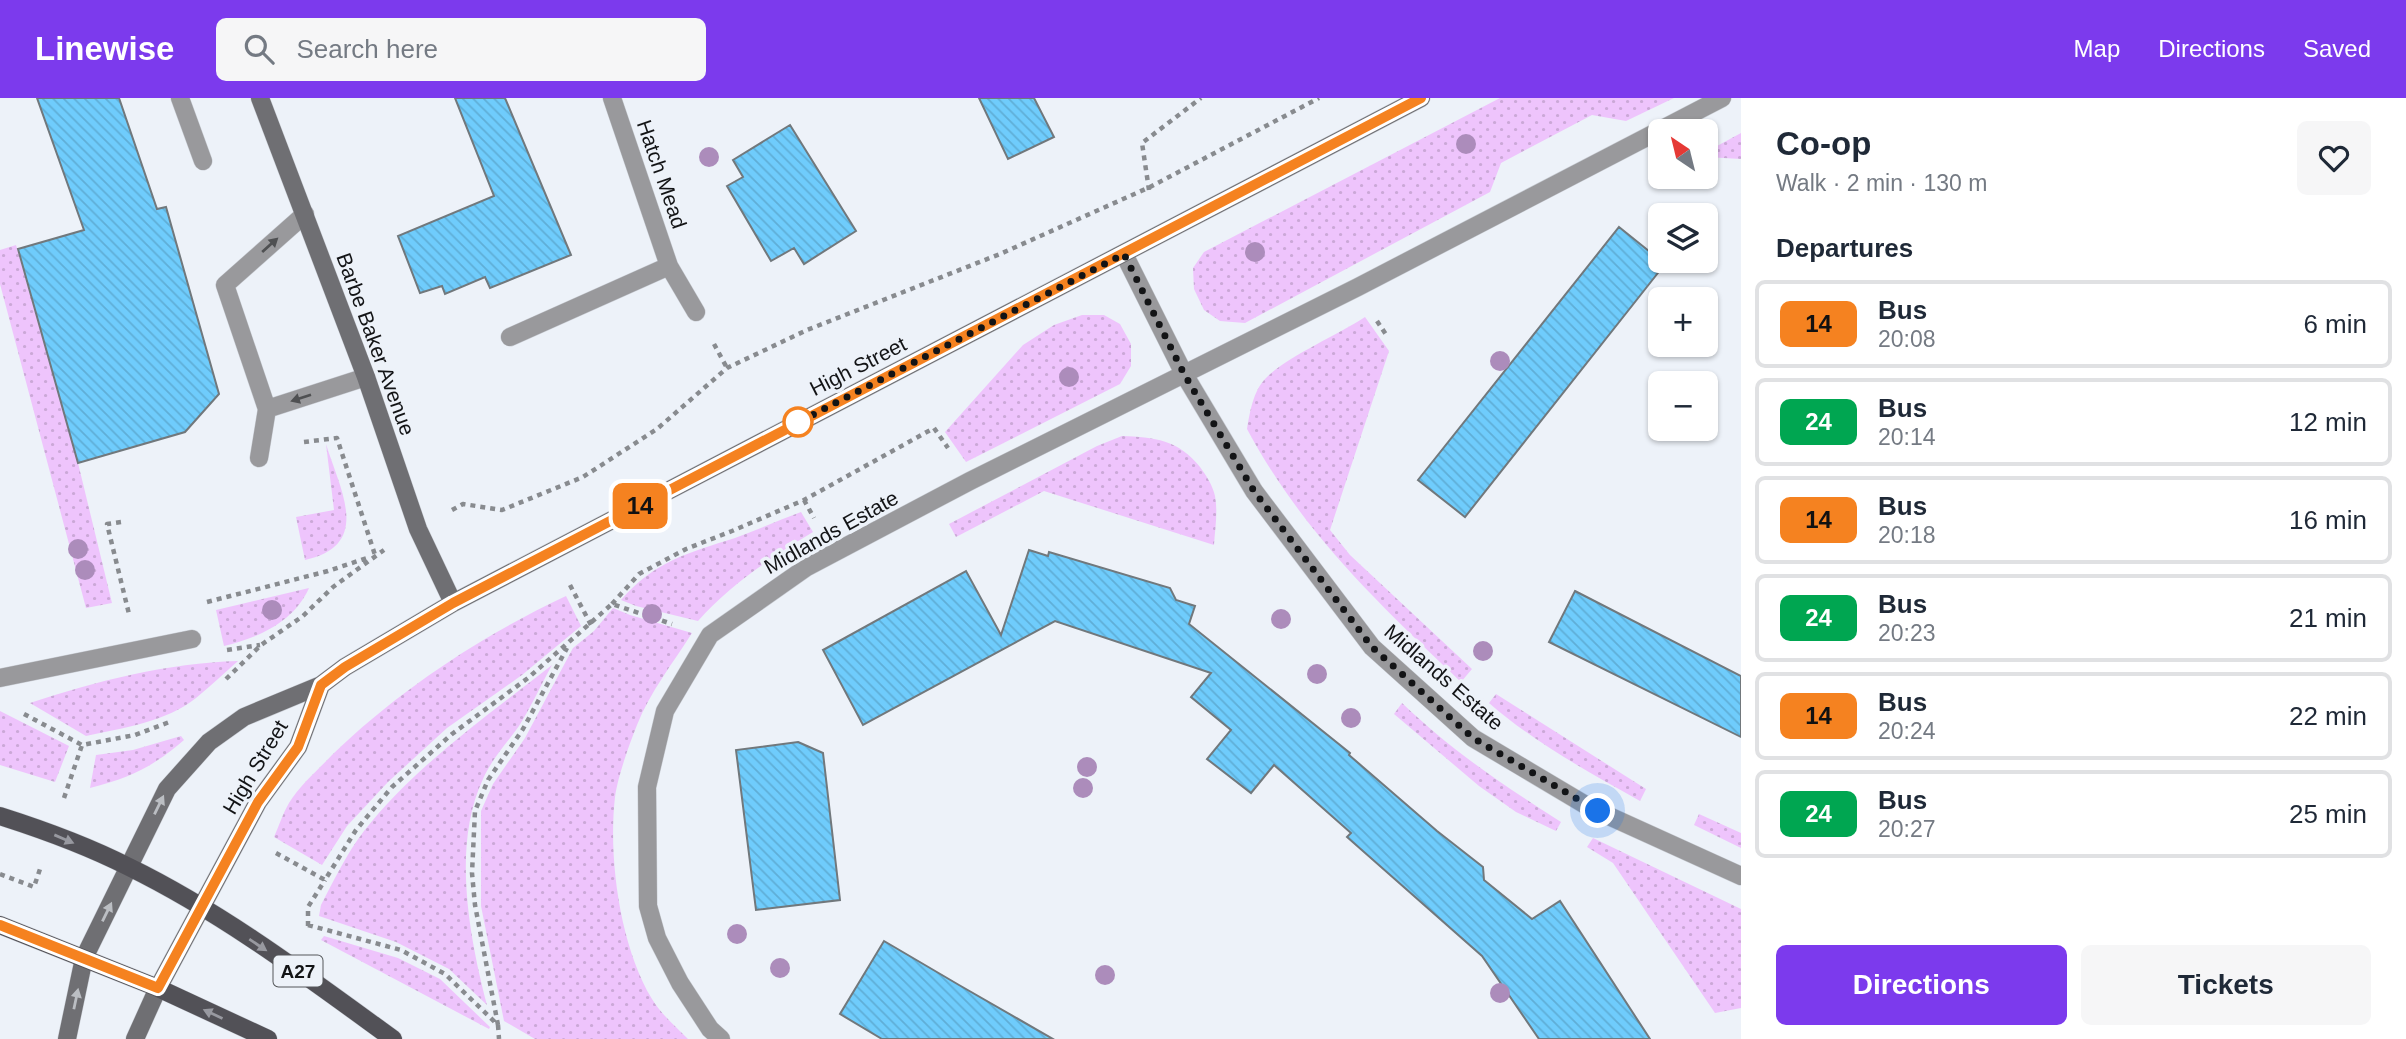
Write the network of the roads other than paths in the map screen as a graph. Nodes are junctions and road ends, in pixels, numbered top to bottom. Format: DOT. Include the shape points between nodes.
graph roads {
  1 [pos="180,98"];
  2 [pos="260,98"];
  3 [pos="611,98"];
  4 [pos="1421,98"];
  5 [pos="1722,98"];
  6 [pos="203,160"];
  7 [pos="305,214"];
  8 [pos="1124,254"];
  9 [pos="669,266"];
  10 [pos="696,312"];
  11 [pos="510,337"];
  12 [pos="1184,374"];
  13 [pos="366,377"];
  14 [pos="267,409"];
  15 [pos="259,458"];
  16 [pos="453,603"];
  17 [pos="192,639"];
  18 [pos="0,678"];
  19 [pos="321,685"];
  20 [pos="0,816"];
  21 [pos="129,867"];
  22 [pos="1741,876"];
  23 [pos="201,907"];
  24 [pos="0,925"];
  25 [pos="84,958"];
  26 [pos="158,988"];
  27 [pos="67,1039"];
  28 [pos="135,1039"];
  29 [pos="268,1039"];
  30 [pos="393,1039"];
  31 [pos="721,1039"];
  1 -- 6 [label="street"];
  2 -- 7 [label="main road, Barbe Baker Avenue"];
  3 -- 9 [label="street, Hatch Mead"];
  4 -- 8 [label="main road, High Street"];
  5 -- 12 [label="street, Midlands Estate"];
  7 -- 13 [label="main road, Barbe Baker Avenue"];
  14 -- 7 [label="street, one-way" via="225,285"];
  8 -- 12 [label="street, Midlands Estate"];
  8 -- 16 [label="main road, High Street"];
  9 -- 10 [label="street, Hatch Mead"];
  9 -- 11 [label="street"];
  12 -- 22 [label="street, Midlands Estate" via="1254,491 1372,647 1473,738 1589,807"];
  12 -- 31 [label="street, Midlands Estate" via="807,567 710,635 665,711 647,788 648,906 657,939 680,983"];
  13 -- 14 [label="street, one-way"];
  13 -- 16 [label="main road, Barbe Baker Avenue" via="418,529"];
  14 -- 15 [label="street"];
  16 -- 19 [label="main road, High Street"];
  17 -- 18 [label="street"];
  21 -- 19 [label="main road, High Street, one-way" via="167,789 209,742 244,717"];
  19 -- 23 [label="main road, High Street" via="298,747 258,802"];
  20 -- 21 [label="main road, A27, one-way"];
  21 -- 23 [label="main road, A27"];
  25 -- 21 [label="main road, High Street, one-way"];
  23 -- 26 [label="main road, High Street"];
  23 -- 30 [label="main road, A27, one-way"];
  24 -- 25 [label="main road"];
  25 -- 26 [label="main road"];
  27 -- 25 [label="main road, High Street, one-way"];
  26 -- 28 [label="main road, High Street"];
  29 -- 26 [label="main road, one-way"];
}
